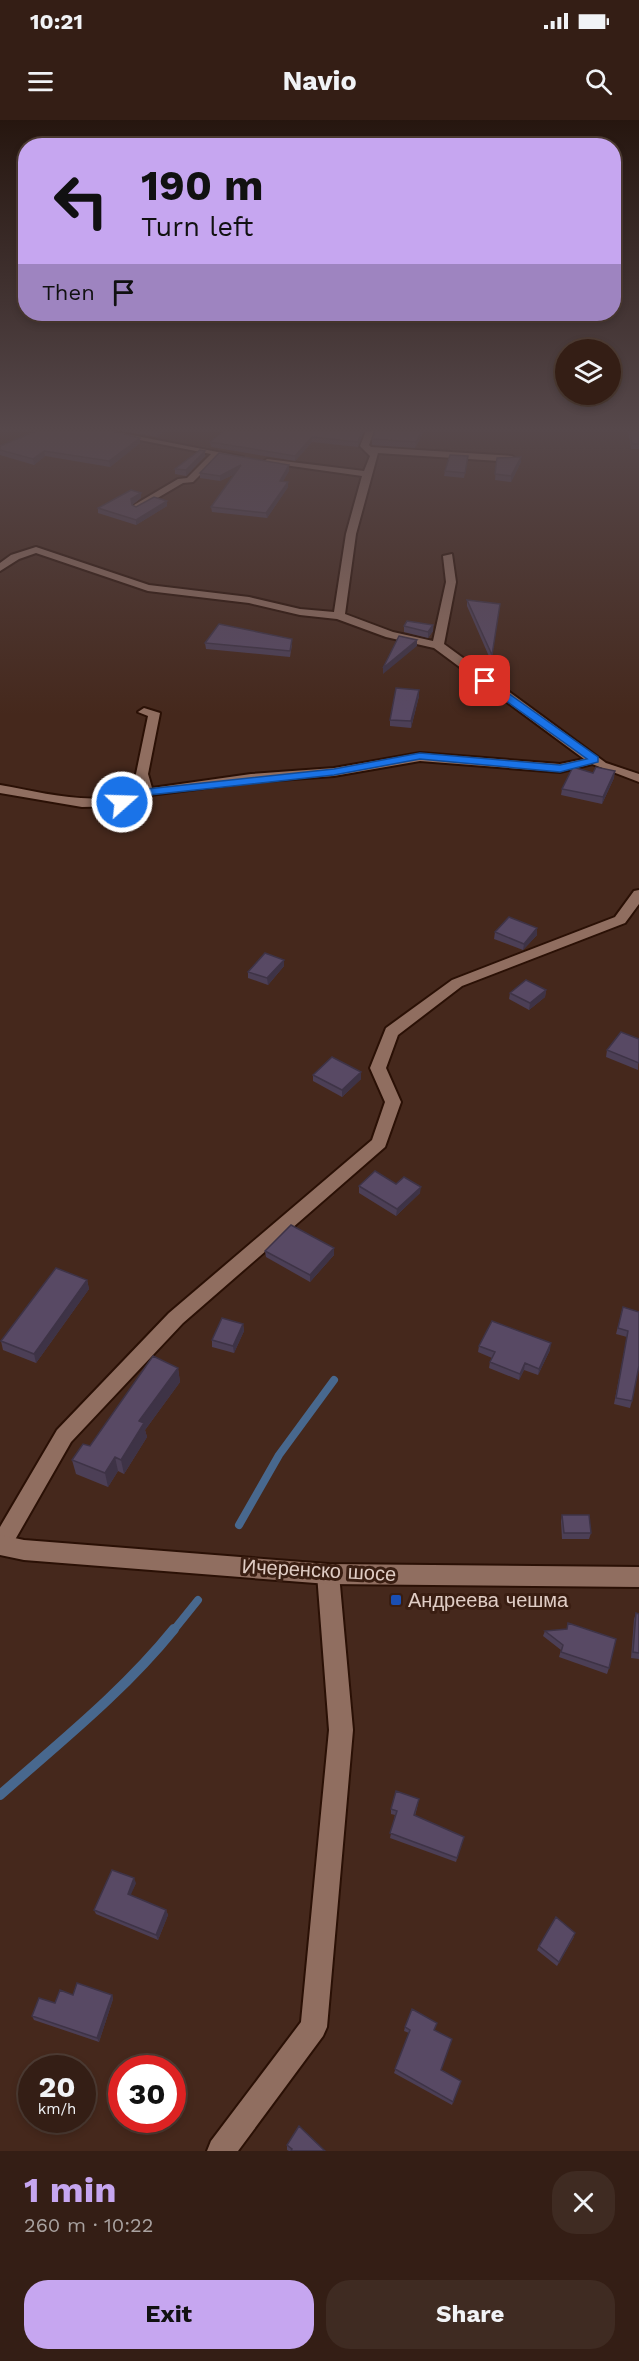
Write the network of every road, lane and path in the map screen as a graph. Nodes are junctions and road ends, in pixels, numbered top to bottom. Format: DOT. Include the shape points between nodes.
graph roads {
  1 [pos="353,526"];
  2 [pos="448,556"];
  3 [pos="0,568"];
  4 [pos="339,616"];
  5 [pos="438,645"];
  6 [pos="144,712"];
  7 [pos="595,760"];
  8 [pos="639,778"];
  9 [pos="0,789"];
  10 [pos="147,792"];
  11 [pos="639,894"];
  12 [pos="1,1545"];
  13 [pos="328,1574"];
  14 [pos="639,1577"];
  15 [pos="222,2151"];
  1 -- 4 [label="street"];
  2 -- 5 [label="street" via="451,582"];
  3 -- 4 [label="street" via="15,557 36,550 148,588"];
  4 -- 5 [label="street"];
  5 -- 7 [label="street"];
  6 -- 10 [label="street" via="154,713 142,774"];
  7 -- 8 [label="street"];
  7 -- 10 [label="street" via="560,768 420,756 334,772"];
  9 -- 10 [label="street" via="82,803 122,802"];
  11 -- 12 [label="street" via="620,920 457,983 391,1032 378,1068 393,1102 378,1143 176,1318 64,1436"];
  12 -- 13 [label="street, Ичеренско шосе"];
  13 -- 14 [label="street, Ичеренско шосе"];
  13 -- 15 [label="street" via="341,1730 314,2027"];
}
